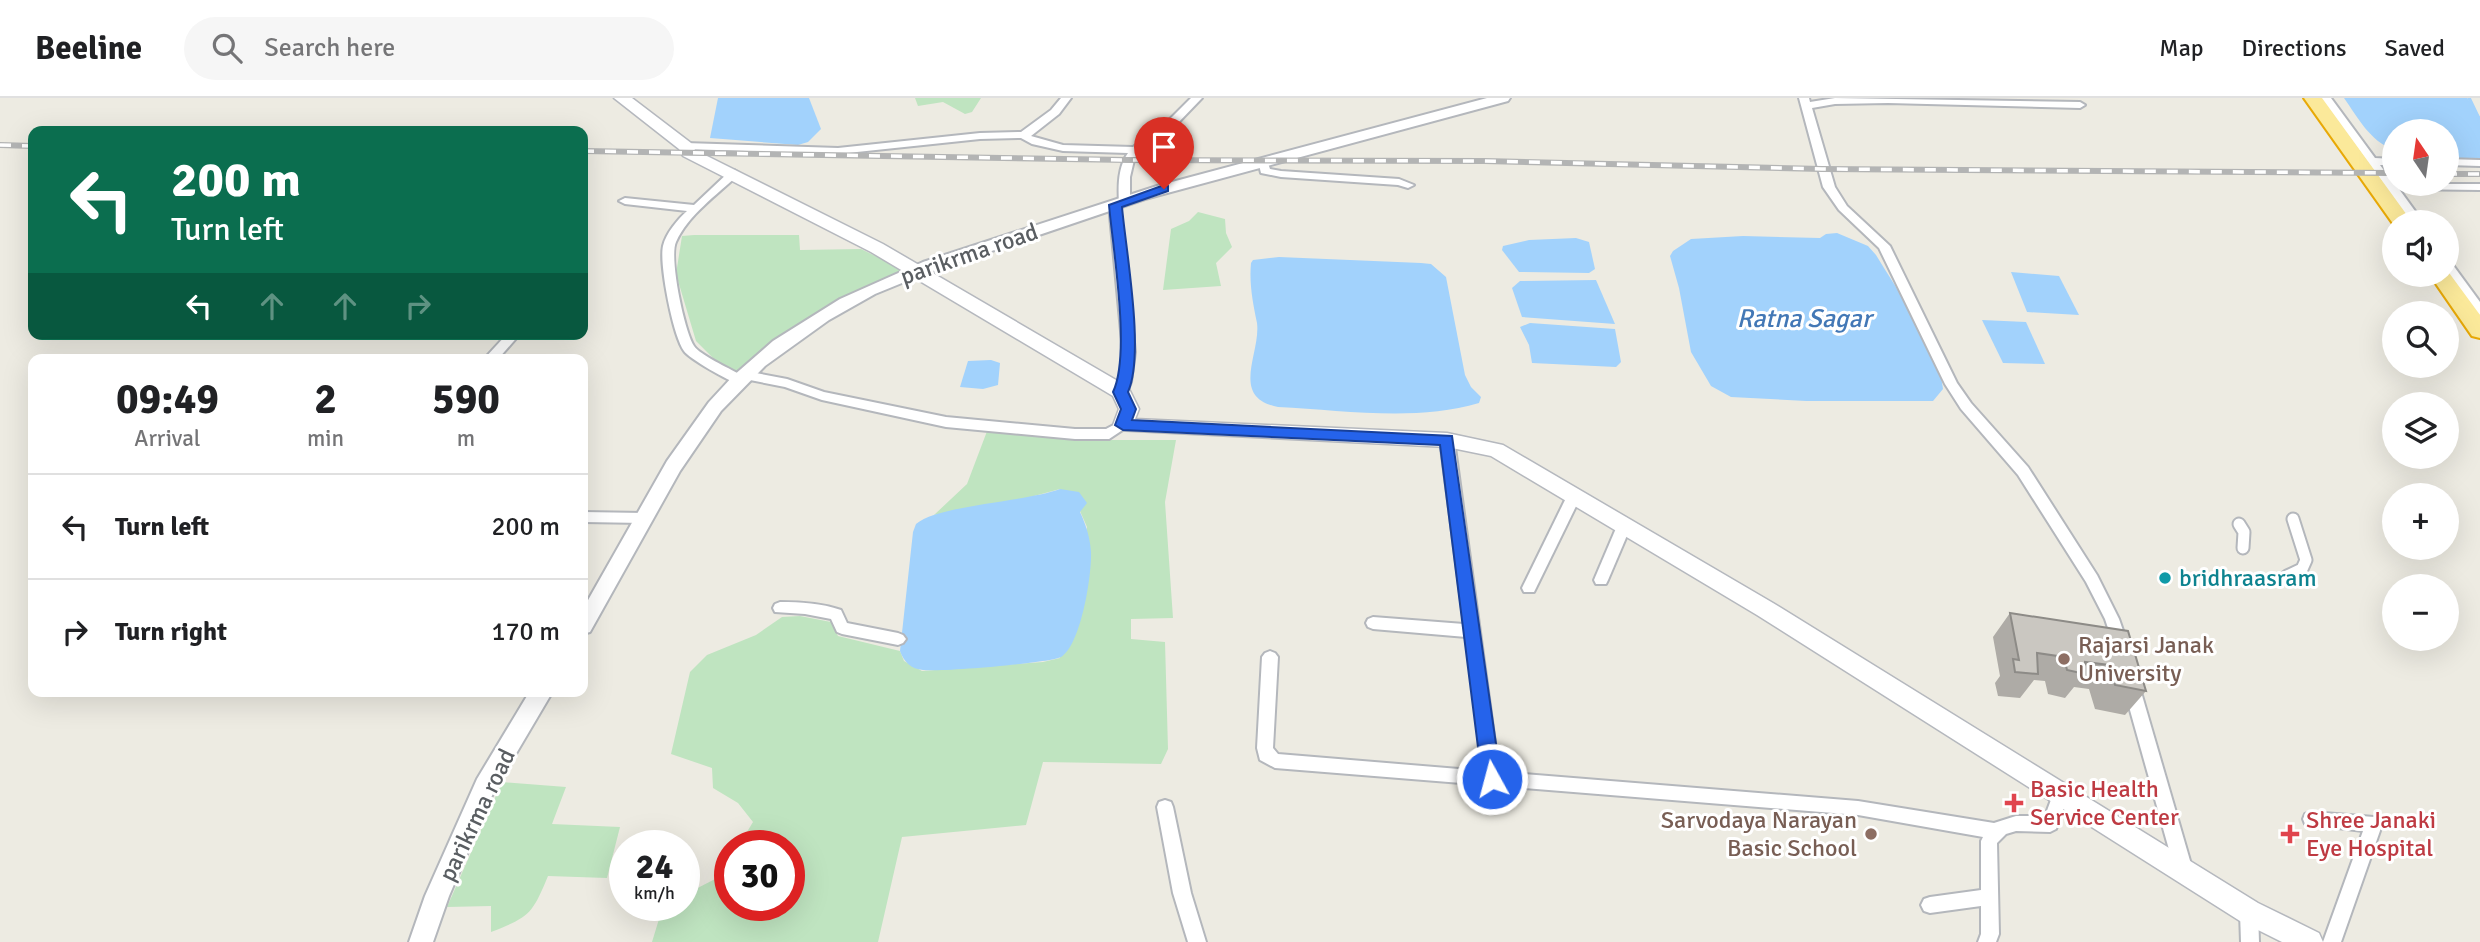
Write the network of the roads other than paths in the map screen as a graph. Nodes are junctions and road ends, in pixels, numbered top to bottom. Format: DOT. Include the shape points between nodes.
graph roads {
  1 [pos="621,98"];
  2 [pos="1066,98"];
  3 [pos="1197,98"];
  4 [pos="1503,98"];
  5 [pos="2313,98"];
  6 [pos="2326,98"];
  7 [pos="1805,102"];
  8 [pos="2080,105"];
  9 [pos="1025,135"];
  10 [pos="685,146"];
  11 [pos="1136,150"];
  12 [pos="2374,161"];
  13 [pos="2382,161"];
  14 [pos="2459,162"];
  15 [pos="2480,163"];
  16 [pos="1264,165"];
  17 [pos="734,173"];
  18 [pos="2382,181"];
  19 [pos="2382,184"];
  20 [pos="1408,185"];
  21 [pos="2459,187"];
  22 [pos="2480,187"];
  23 [pos="2393,196"];
  24 [pos="625,201"];
  25 [pos="1120,203"];
  26 [pos="694,208"];
  27 [pos="2406,210"];
  28 [pos="917,270"];
  29 [pos="2459,282"];
  30 [pos="2449,287"];
  31 [pos="2480,311"];
  32 [pos="2480,331"];
  33 [pos="508,340"];
  34 [pos="495,354"];
  35 [pos="742,378"];
  36 [pos="1121,392"];
  37 [pos="1123,425"];
  38 [pos="1447,440"];
  39 [pos="1574,496"];
  40 [pos="588,517"];
  41 [pos="644,518"];
  42 [pos="2294,519"];
  43 [pos="2239,524"];
  44 [pos="1624,526"];
  45 [pos="2243,548"];
  46 [pos="2287,576"];
  47 [pos="1601,580"];
  48 [pos="1529,589"];
  49 [pos="780,608"];
  50 [pos="588,616"];
  51 [pos="1373,623"];
  52 [pos="1472,631"];
  53 [pos="898,639"];
  54 [pos="1270,657"];
  55 [pos="537,697"];
  56 [pos="1492,779"];
  57 [pos="2061,794"];
  58 [pos="1165,807"];
  59 [pos="2311,819"];
  60 [pos="1994,831"];
  61 [pos="2184,872"];
  62 [pos="1990,897"];
  63 [pos="1930,905"];
  64 [pos="2249,912"];
  65 [pos="421,942"];
  66 [pos="1197,942"];
  67 [pos="1987,942"];
  68 [pos="2250,942"];
  69 [pos="2310,942"];
  70 [pos="2332,942"];
  1 -- 10 [label="main road"];
  2 -- 9 [label="street"];
  3 -- 11 [label="street"];
  4 -- 16 [label="street, parikrma road" via="1297,152"];
  5 -- 19 [label="highway"];
  6 -- 12 [label="street"];
  7 -- 8 [label="street"];
  7 -- 61 [label="street" via="1829,187 1843,208 1884,246 1951,384 2023,471 2092,579 2112,620"];
  9 -- 10 [label="street" via="838,151"];
  9 -- 11 [label="street" via="1037,143 1059,147"];
  10 -- 17 [label="main road" via="689,153"];
  11 -- 25 [label="street" via="1129,160"];
  12 -- 13 [label="street"];
  12 -- 18 [label="street"];
  14 -- 15 [label="street"];
  16 -- 20 [label="street" via="1265,171 1281,174"];
  16 -- 25 [label="street, parikrma road" via="1232,169"];
  17 -- 26 [label="street"];
  17 -- 28 [label="main road"];
  21 -- 22 [label="street"];
  23 -- 27 [label="street"];
  24 -- 26 [label="street"];
  25 -- 28 [label="street, parikrma road"];
  25 -- 36 [label="street" via="1129,352"];
  26 -- 35 [label="street" via="669,244 676,314 689,350"];
  28 -- 35 [label="street, parikrma road" via="840,305"];
  28 -- 36 [label="main road"];
  29 -- 31 [label="street"];
  30 -- 32 [label="highway"];
  33 -- 34 [label="street"];
  35 -- 37 [label="street" via="787,383 821,396 946,422 1075,434 1110,434"];
  35 -- 41 [label="street, parikrma road" via="682,452"];
  36 -- 37 [label="main road" via="1129,409"];
  37 -- 38 [label="main road"];
  38 -- 39 [label="main road" via="1496,450"];
  38 -- 52 [label="street"];
  39 -- 44 [label="main road"];
  39 -- 48 [label="street"];
  40 -- 41 [label="street"];
  41 -- 50 [label="street, parikrma road"];
  42 -- 46 [label="street" via="2306,560 2302,569"];
  43 -- 45 [label="street" via="2244,532"];
  44 -- 47 [label="street"];
  44 -- 57 [label="main road"];
  49 -- 53 [label="street" via="836,614 842,628"];
  51 -- 52 [label="street"];
  52 -- 56 [label="street"];
  54 -- 56 [label="street" via="1265,748 1269,757 1283,762"];
  55 -- 65 [label="street, parikrma road" via="485,786"];
  56 -- 60 [label="street" via="1858,808"];
  57 -- 60 [label="street" via="2050,824 2012,823"];
  57 -- 61 [label="main road"];
  58 -- 66 [label="street" via="1181,893"];
  59 -- 70 [label="street" via="2374,825"];
  60 -- 62 [label="street" via="1988,853"];
  61 -- 64 [label="main road"];
  62 -- 63 [label="street"];
  62 -- 67 [label="street"];
  64 -- 68 [label="street"];
  64 -- 69 [label="main road"];
}
